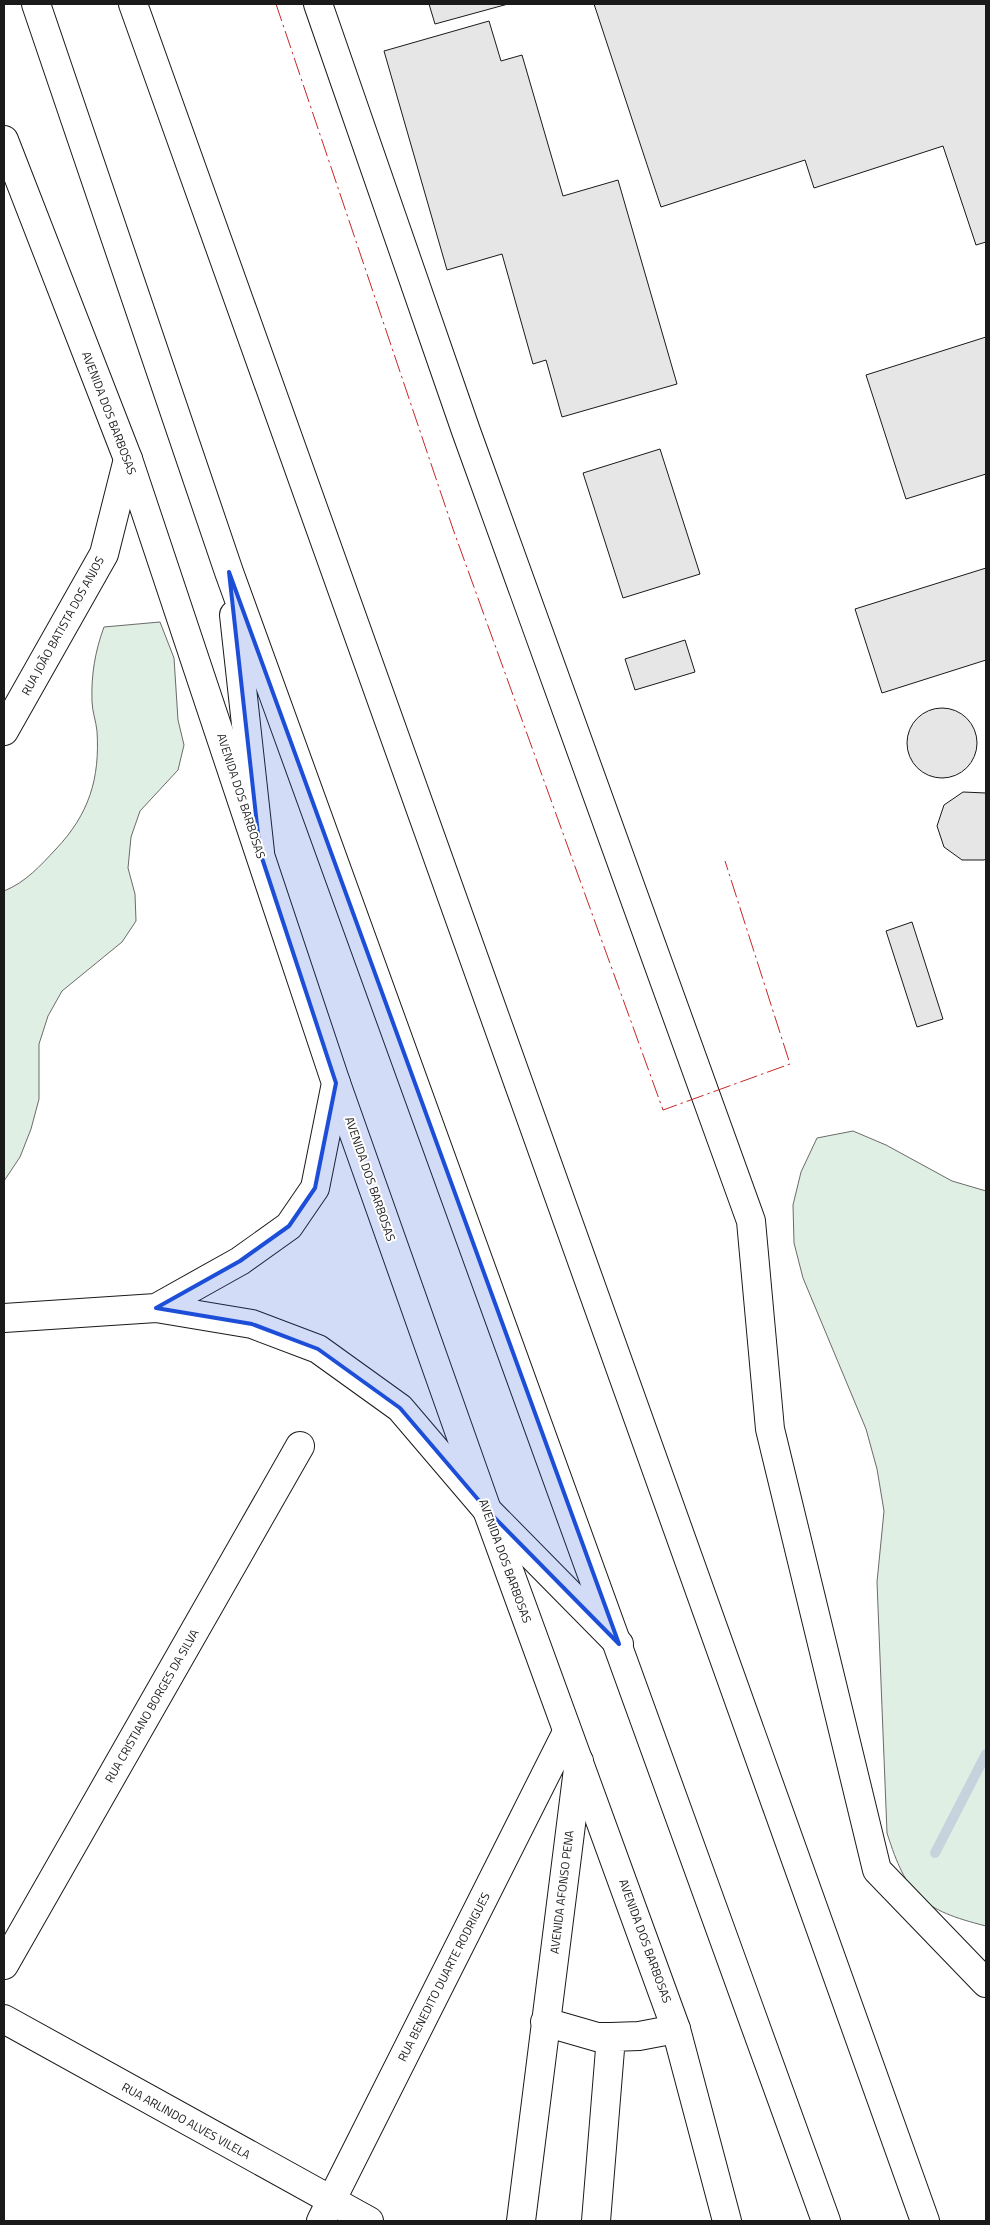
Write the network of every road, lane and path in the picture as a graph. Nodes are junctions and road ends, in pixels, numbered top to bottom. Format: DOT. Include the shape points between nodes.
graph roads {
  1 [pos="36,4"];
  2 [pos="133,4"];
  3 [pos="318,4"];
  4 [pos="4,140"];
  5 [pos="128,459"];
  6 [pos="229,572"];
  7 [pos="4,731"];
  8 [pos="260,852"];
  9 [pos="336,1083"];
  10 [pos="156,1308"];
  11 [pos="4,1318"];
  12 [pos="300,1446"];
  13 [pos="486,1510"];
  14 [pos="619,1644"];
  15 [pos="567,1732"];
  16 [pos="579,1761"];
  17 [pos="4,1965"];
  18 [pos="986,1983"];
  19 [pos="4,2019"];
  20 [pos="545,2022"];
  21 [pos="676,2029"];
  22 [pos="611,2037"];
  23 [pos="327,2212"];
  24 [pos="369,2221"];
  25 [pos="521,2221"];
  26 [pos="596,2221"];
  27 [pos="727,2221"];
  28 [pos="826,2221"];
  29 [pos="925,2221"];
  1 -- 6 [label="main road"];
  2 -- 29 [label="main road"];
  3 -- 18 [label="main road" via="466,431 751,1221 770,1429 877,1870"];
  4 -- 5 [label="main road, AVENIDA DOS BARBOSAS"];
  5 -- 7 [label="main road, RUA JOÃO BATISTA DOS ANJOS" via="104,554"];
  5 -- 8 [label="main road, AVENIDA DOS BARBOSAS"];
  6 -- 8 [label="main road"];
  6 -- 14 [label="main road"];
  8 -- 9 [label="main road, AVENIDA DOS BARBOSAS"];
  9 -- 10 [label="main road" via="315,1188 289,1226 240,1261"];
  9 -- 13 [label="main road, AVENIDA DOS BARBOSAS"];
  10 -- 11 [label="main road"];
  10 -- 13 [label="main road" via="252,1324 318,1349 400,1408"];
  12 -- 17 [label="main road, RUA CRISTIANO BORGES DA SILVA"];
  13 -- 14 [label="main road"];
  13 -- 15 [label="main road, AVENIDA DOS BARBOSAS"];
  14 -- 28 [label="main road"];
  15 -- 16 [label="main road, AVENIDA DOS BARBOSAS"];
  15 -- 23 [label="main road, RUA BENEDITO DUARTE RODRIGUES"];
  16 -- 20 [label="main road, AVENIDA AFONSO PENA"];
  16 -- 21 [label="main road, AVENIDA DOS BARBOSAS"];
  19 -- 23 [label="main road, RUA ARLINDO ALVES VILELA"];
  20 -- 22 [label="main road" via="598,2037"];
  20 -- 25 [label="main road, AVENIDA AFONSO PENA"];
  21 -- 22 [label="main road"];
  21 -- 27 [label="main road, AVENIDA DOS BARBOSAS"];
  22 -- 26 [label="main road"];
  23 -- 24 [label="main road, RUA ARLINDO ALVES VILELA"];
}
